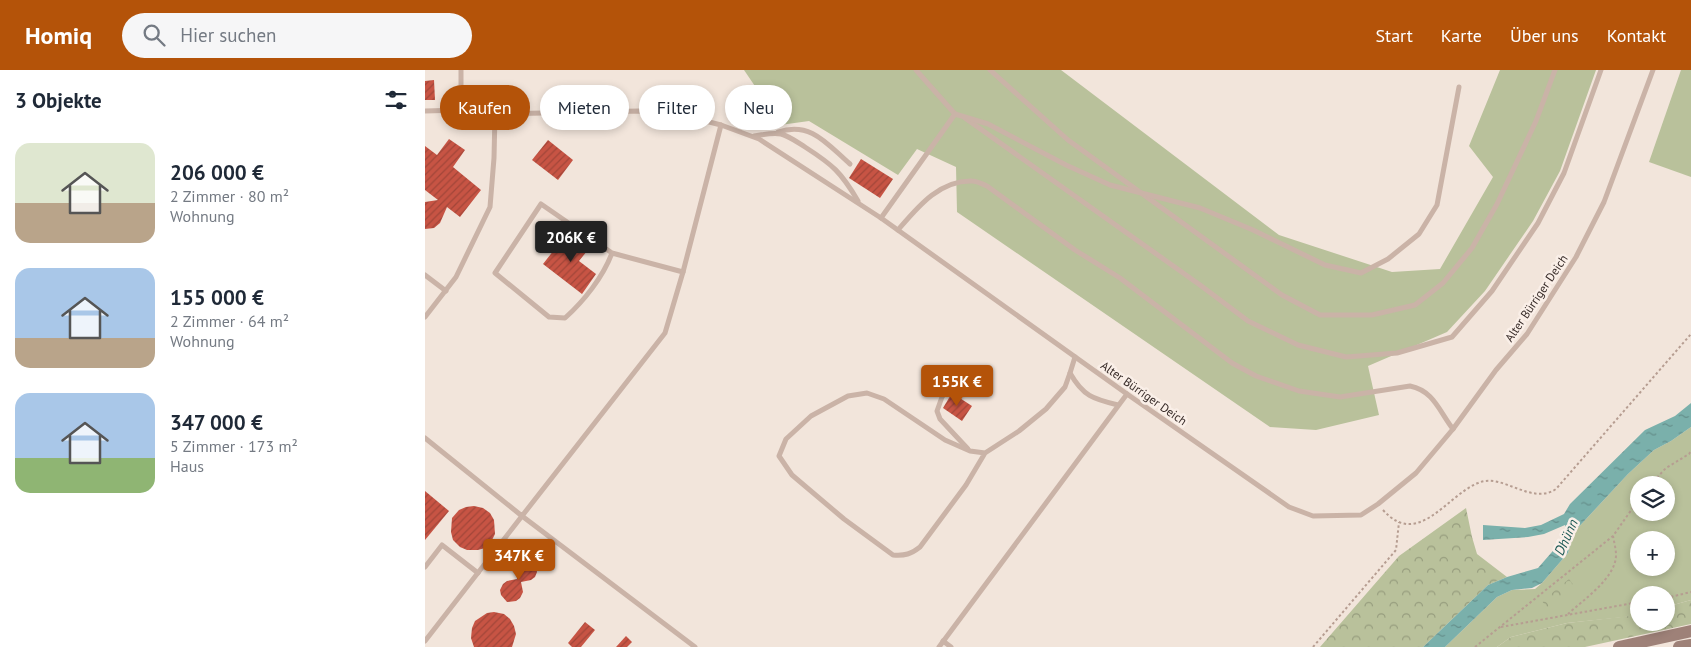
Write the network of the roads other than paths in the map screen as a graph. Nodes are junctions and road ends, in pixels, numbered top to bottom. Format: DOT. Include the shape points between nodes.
graph roads {
  1 [pos="461,70"];
  2 [pos="916,70"];
  3 [pos="990,70"];
  4 [pos="1555,70"];
  5 [pos="1601,70"];
  6 [pos="1653,70"];
  7 [pos="461,85"];
  8 [pos="1459,87"];
  9 [pos="425,111"];
  10 [pos="440,111"];
  11 [pos="530,113"];
  12 [pos="955,114"];
  13 [pos="965,118"];
  14 [pos="721,125"];
  15 [pos="495,130"];
  16 [pos="775,133"];
  17 [pos="752,136"];
  18 [pos="850,164"];
  19 [pos="1141,192"];
  20 [pos="859,204"];
  21 [pos="881,218"];
  22 [pos="898,230"];
  23 [pos="612,253"];
  24 [pos="683,272"];
  25 [pos="425,275"];
  26 [pos="446,291"];
  27 [pos="425,317"];
  28 [pos="1075,357"];
  29 [pos="1070,373"];
  30 [pos="957,375"];
  31 [pos="1127,394"];
  32 [pos="1118,405"];
  33 [pos="1453,429"];
  34 [pos="425,438"];
  35 [pos="970,451"];
  36 [pos="985,453"];
  37 [pos="523,516"];
  38 [pos="425,567"];
  39 [pos="478,573"];
  40 [pos="1691,631"];
  41 [pos="425,640"];
  42 [pos="943,641"];
  43 [pos="1691,645"];
  44 [pos="695,647"];
  45 [pos="939,647"];
  46 [pos="951,647"];
  47 [pos="1619,647"];
  48 [pos="1679,647"];
  1 -- 7 [label="lane"];
  2 -- 12 [label="lane"];
  3 -- 19 [label="lane" via="1068,140"];
  4 -- 19 [label="lane" via="1527,141 1472,248 1443,283 1415,305 1372,315 1320,315 1282,295"];
  5 -- 13 [label="lane" via="1559,181 1538,223 1492,291 1452,337 1397,353 1346,357 1298,345 1248,321"];
  6 -- 33 [label="lane, Alter Bürriger Deich" via="1604,202 1576,257 1527,334"];
  8 -- 19 [label="lane" via="1437,205 1419,234 1388,259 1361,273 1325,266 1200,208"];
  9 -- 10 [label="lane, Alter Bürriger Deich"];
  11 -- 14 [label="lane, Alter Bürriger Deich" via="639,111 678,114"];
  12 -- 13 [label="lane"];
  12 -- 21 [label="lane"];
  13 -- 19 [label="lane" via="988,124 1110,185"];
  14 -- 17 [label="lane, Alter Bürriger Deich"];
  14 -- 24 [label="lane"];
  15 -- 26 [label="lane" via="490,207"];
  16 -- 17 [label="lane"];
  16 -- 18 [label="lane" via="787,129 811,132"];
  16 -- 20 [label="lane" via="794,140 830,163 847,182"];
  17 -- 20 [label="lane, Alter Bürriger Deich"];
  20 -- 21 [label="lane, Alter Bürriger Deich"];
  21 -- 22 [label="lane, Alter Bürriger Deich"];
  22 -- 28 [label="lane, Alter Bürriger Deich"];
  22 -- 33 [label="lane" via="936,191 973,181 987,186 1075,250 1120,278 1233,363 1256,376 1299,391 1339,397 1410,386 1420,388 1430,395"];
  23 -- 23 [label="lane" via="541,204 495,273 549,317 565,318 578,306 607,266"];
  23 -- 24 [label="lane"];
  24 -- 37 [label="lane" via="665,333"];
  25 -- 26 [label="lane"];
  26 -- 27 [label="lane"];
  28 -- 29 [label="lane"];
  28 -- 31 [label="lane, Alter Bürriger Deich"];
  29 -- 32 [label="lane" via="1077,386 1088,395"];
  29 -- 36 [label="lane" via="1065,387 1046,409"];
  30 -- 35 [label="lane" via="937,411"];
  31 -- 32 [label="lane"];
  31 -- 33 [label="lane, Alter Bürriger Deich" via="1289,507 1313,516 1361,515 1416,473"];
  32 -- 42 [label="lane"];
  34 -- 37 [label="lane"];
  35 -- 36 [label="lane"];
  35 -- 36 [label="lane" via="945,440 884,399 867,393 847,396 811,416 786,439 779,456 791,475 844,519 893,555 902,556 921,547 967,485"];
  37 -- 39 [label="lane"];
  37 -- 44 [label="lane"];
  38 -- 39 [label="lane" via="442,545"];
  39 -- 41 [label="lane"];
  40 -- 47 [label="main road"];
  42 -- 45 [label="lane"];
  42 -- 46 [label="lane"];
  43 -- 48 [label="main road"];
}
